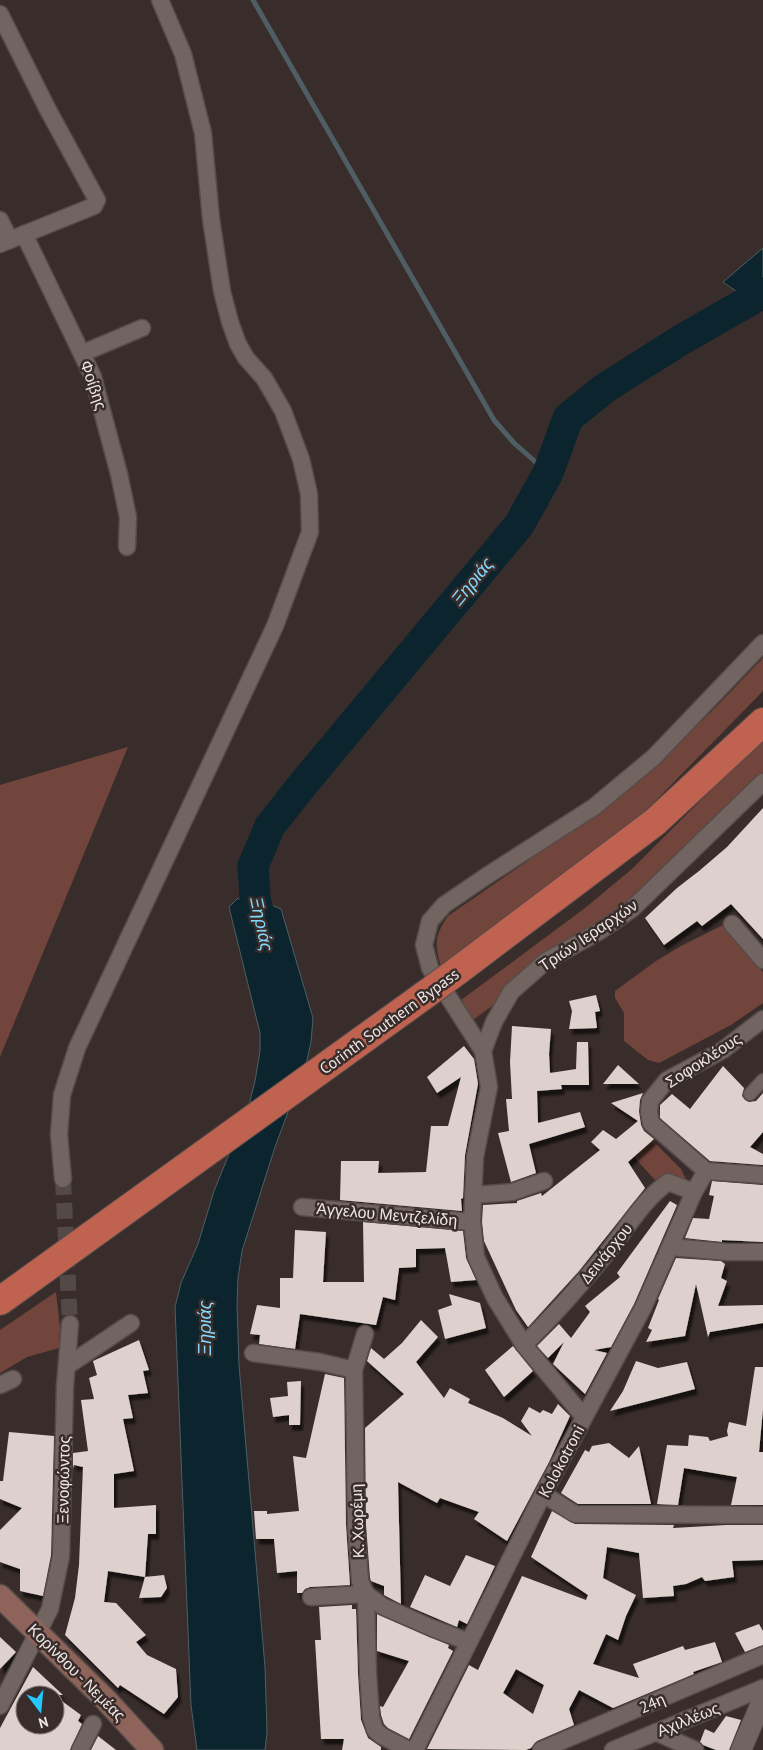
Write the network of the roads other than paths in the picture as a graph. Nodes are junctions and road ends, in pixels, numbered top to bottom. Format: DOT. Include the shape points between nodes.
graph roads {
  1 [pos="160,0"];
  2 [pos="0,14"];
  3 [pos="0,220"];
  4 [pos="12,239"];
  5 [pos="142,328"];
  6 [pos="83,353"];
  7 [pos="126,547"];
  8 [pos="763,643"];
  9 [pos="763,722"];
  10 [pos="763,782"];
  11 [pos="732,924"];
  12 [pos="763,960"];
  13 [pos="763,1019"];
  14 [pos="484,1051"];
  15 [pos="763,1080"];
  16 [pos="750,1094"];
  17 [pos="706,1171"];
  18 [pos="763,1175"];
  19 [pos="63,1179"];
  20 [pos="544,1182"];
  21 [pos="694,1192"];
  22 [pos="473,1196"];
  23 [pos="302,1207"];
  24 [pos="472,1222"];
  25 [pos="670,1247"];
  26 [pos="763,1252"];
  27 [pos="0,1300"];
  28 [pos="131,1323"];
  29 [pos="70,1324"];
  30 [pos="365,1334"];
  31 [pos="524,1345"];
  32 [pos="253,1353"];
  33 [pos="67,1366"];
  34 [pos="354,1370"];
  35 [pos="584,1417"];
  36 [pos="543,1494"];
  37 [pos="763,1515"];
  38 [pos="366,1594"];
  39 [pos="0,1596"];
  40 [pos="311,1597"];
  41 [pos="37,1632"];
  42 [pos="469,1642"];
  43 [pos="763,1655"];
  44 [pos="763,1688"];
  45 [pos="763,1699"];
  46 [pos="0,1706"];
  47 [pos="93,1724"];
  48 [pos="656,1732"];
  49 [pos="80,1750"];
  50 [pos="152,1750"];
  51 [pos="408,1750"];
  52 [pos="415,1750"];
  53 [pos="541,1750"];
  54 [pos="614,1750"];
  55 [pos="695,1750"];
  56 [pos="740,1750"];
  1 -- 19 [label="street" via="183,54 202,133 222,291 230,322 246,358 264,378 283,411 309,494 310,532 276,626 77,1048 62,1094 59,1135"];
  2 -- 4 [label="street" via="97,200 94,206"];
  3 -- 4 [label="street, Φοίβης"];
  4 -- 6 [label="street, Φοίβης"];
  5 -- 6 [label="street"];
  6 -- 7 [label="street, Φοίβης" via="100,397 119,474 128,517"];
  8 -- 14 [label="street" via="654,757 594,807 444,905 430,921 424,944 430,968"];
  9 -- 27 [label="highway, Corinth Southern Bypass, bridge" via="655,822 355,1046"];
  10 -- 14 [label="street, Τριών Ιεραρχών" via="632,909 546,961 511,992 494,1022"];
  11 -- 12 [label="street"];
  13 -- 17 [label="street, Σοφοκλέους" via="723,1050 667,1080 650,1101 651,1123"];
  14 -- 22 [label="street, Τριών Ιεραρχών" via="489,1087 475,1157"];
  15 -- 16 [label="street"];
  17 -- 18 [label="street"];
  17 -- 21 [label="street, Kolokotroni"];
  20 -- 22 [label="street" via="512,1192"];
  21 -- 25 [label="street, Kolokotroni"];
  21 -- 31 [label="street, Δεινάρχου" via="668,1182 654,1193 560,1308"];
  22 -- 24 [label="street, Τριών Ιεραρχών"];
  23 -- 24 [label="street, Άγγελου Μεντζελίδη"];
  24 -- 31 [label="street, Τριών Ιεραρχών" via="476,1257 495,1298"];
  25 -- 26 [label="street"];
  25 -- 35 [label="street, Kolokotroni" via="643,1308"];
  28 -- 33 [label="street"];
  29 -- 33 [label="street, Ξενοφώντος"];
  30 -- 34 [label="street, Κ. Χωρέμη"];
  31 -- 35 [label="street, Τριών Ιεραρχών"];
  32 -- 34 [label="street"];
  33 -- 41 [label="street, Ξενοφώντος" via="61,1556 50,1609"];
  34 -- 38 [label="street, Κ. Χωρέμη" via="356,1525 360,1581"];
  35 -- 36 [label="street, Kolokotroni"];
  36 -- 37 [label="street" via="575,1514"];
  36 -- 42 [label="street, Kolokotroni"];
  38 -- 40 [label="street"];
  38 -- 42 [label="street" via="382,1606"];
  38 -- 51 [label="street, Κ. Χωρέμη" via="371,1717 375,1730"];
  39 -- 41 [label="main road, Κορίνθου - Νεμέας"];
  41 -- 46 [label="street, Ξενοφώντος"];
  41 -- 50 [label="main road, Κορίνθου - Νεμέας"];
  42 -- 52 [label="street, Kolokotroni"];
  43 -- 53 [label="street, 24η"];
  44 -- 48 [label="street, Αχιλλέως"];
  45 -- 56 [label="street"];
  47 -- 49 [label="street"];
  48 -- 54 [label="street, Αχιλλέως"];
  48 -- 55 [label="street"];
}
